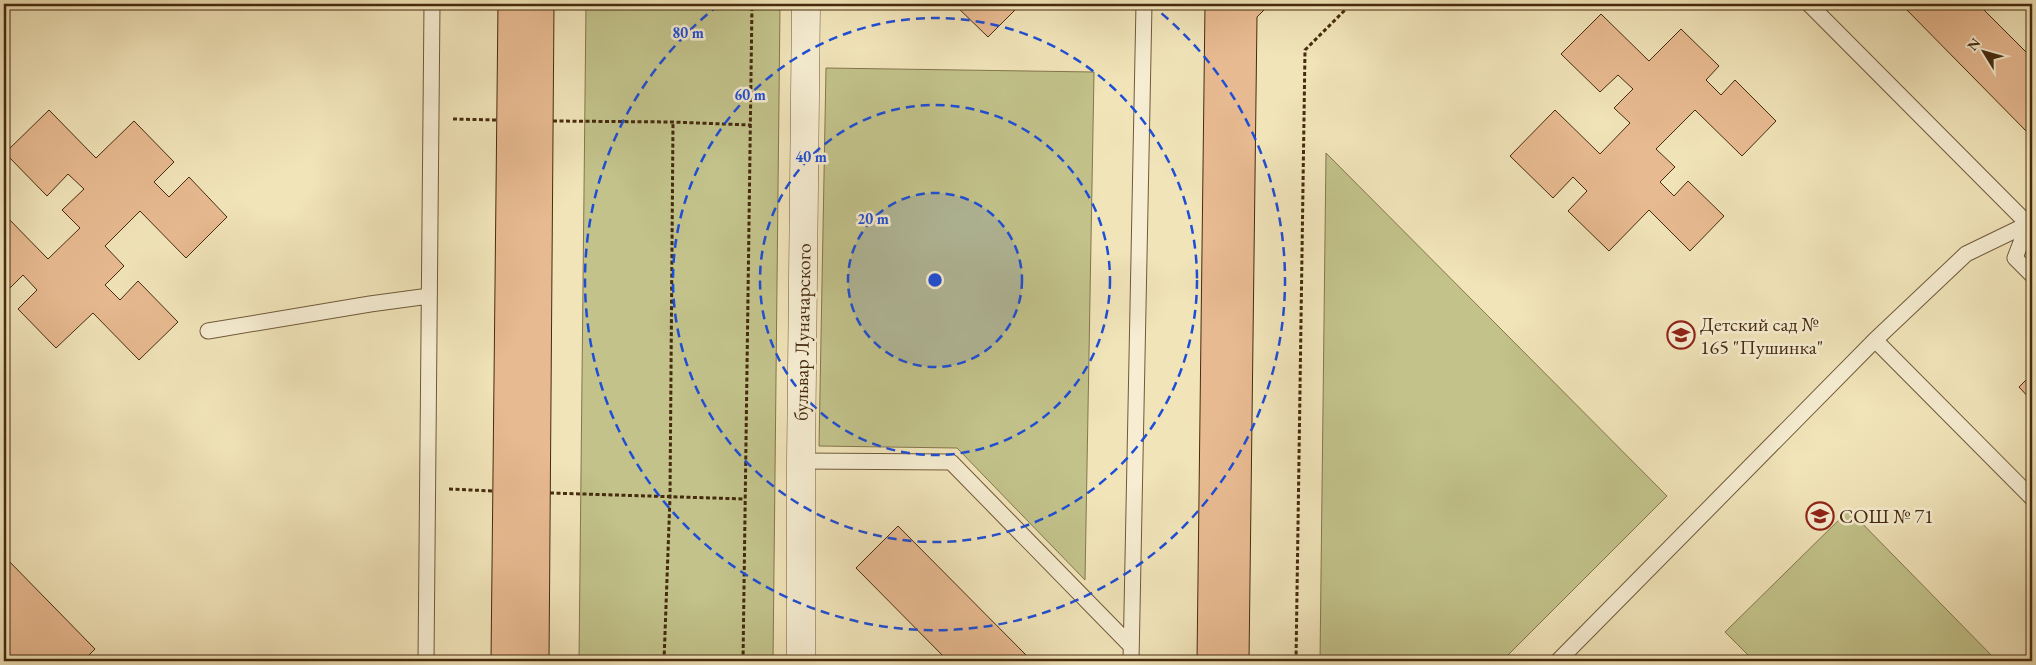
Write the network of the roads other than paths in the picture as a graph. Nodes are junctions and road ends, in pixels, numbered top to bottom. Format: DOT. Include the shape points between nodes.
graph roads {
  1 [pos="432,4"];
  2 [pos="806,4"];
  3 [pos="1144,4"];
  4 [pos="1809,4"];
  5 [pos="2030,222"];
  6 [pos="2032,276"];
  7 [pos="429,296"];
  8 [pos="208,331"];
  9 [pos="1875,340"];
  10 [pos="801,461"];
  11 [pos="2032,498"];
  12 [pos="1131,654"];
  13 [pos="426,661"];
  14 [pos="801,661"];
  15 [pos="1558,661"];
  1 -- 7 [label="lane"];
  2 -- 10 [label="street, бульвар Луначарского"];
  3 -- 12 [label="lane"];
  4 -- 5 [label="lane"];
  5 -- 6 [label="lane" via="2015,258"];
  5 -- 9 [label="lane" via="1966,254"];
  7 -- 8 [label="lane"];
  7 -- 13 [label="lane"];
  9 -- 11 [label="lane"];
  9 -- 15 [label="lane"];
  10 -- 12 [label="lane" via="951,462"];
  10 -- 14 [label="street, бульвар Луначарского"];
}
